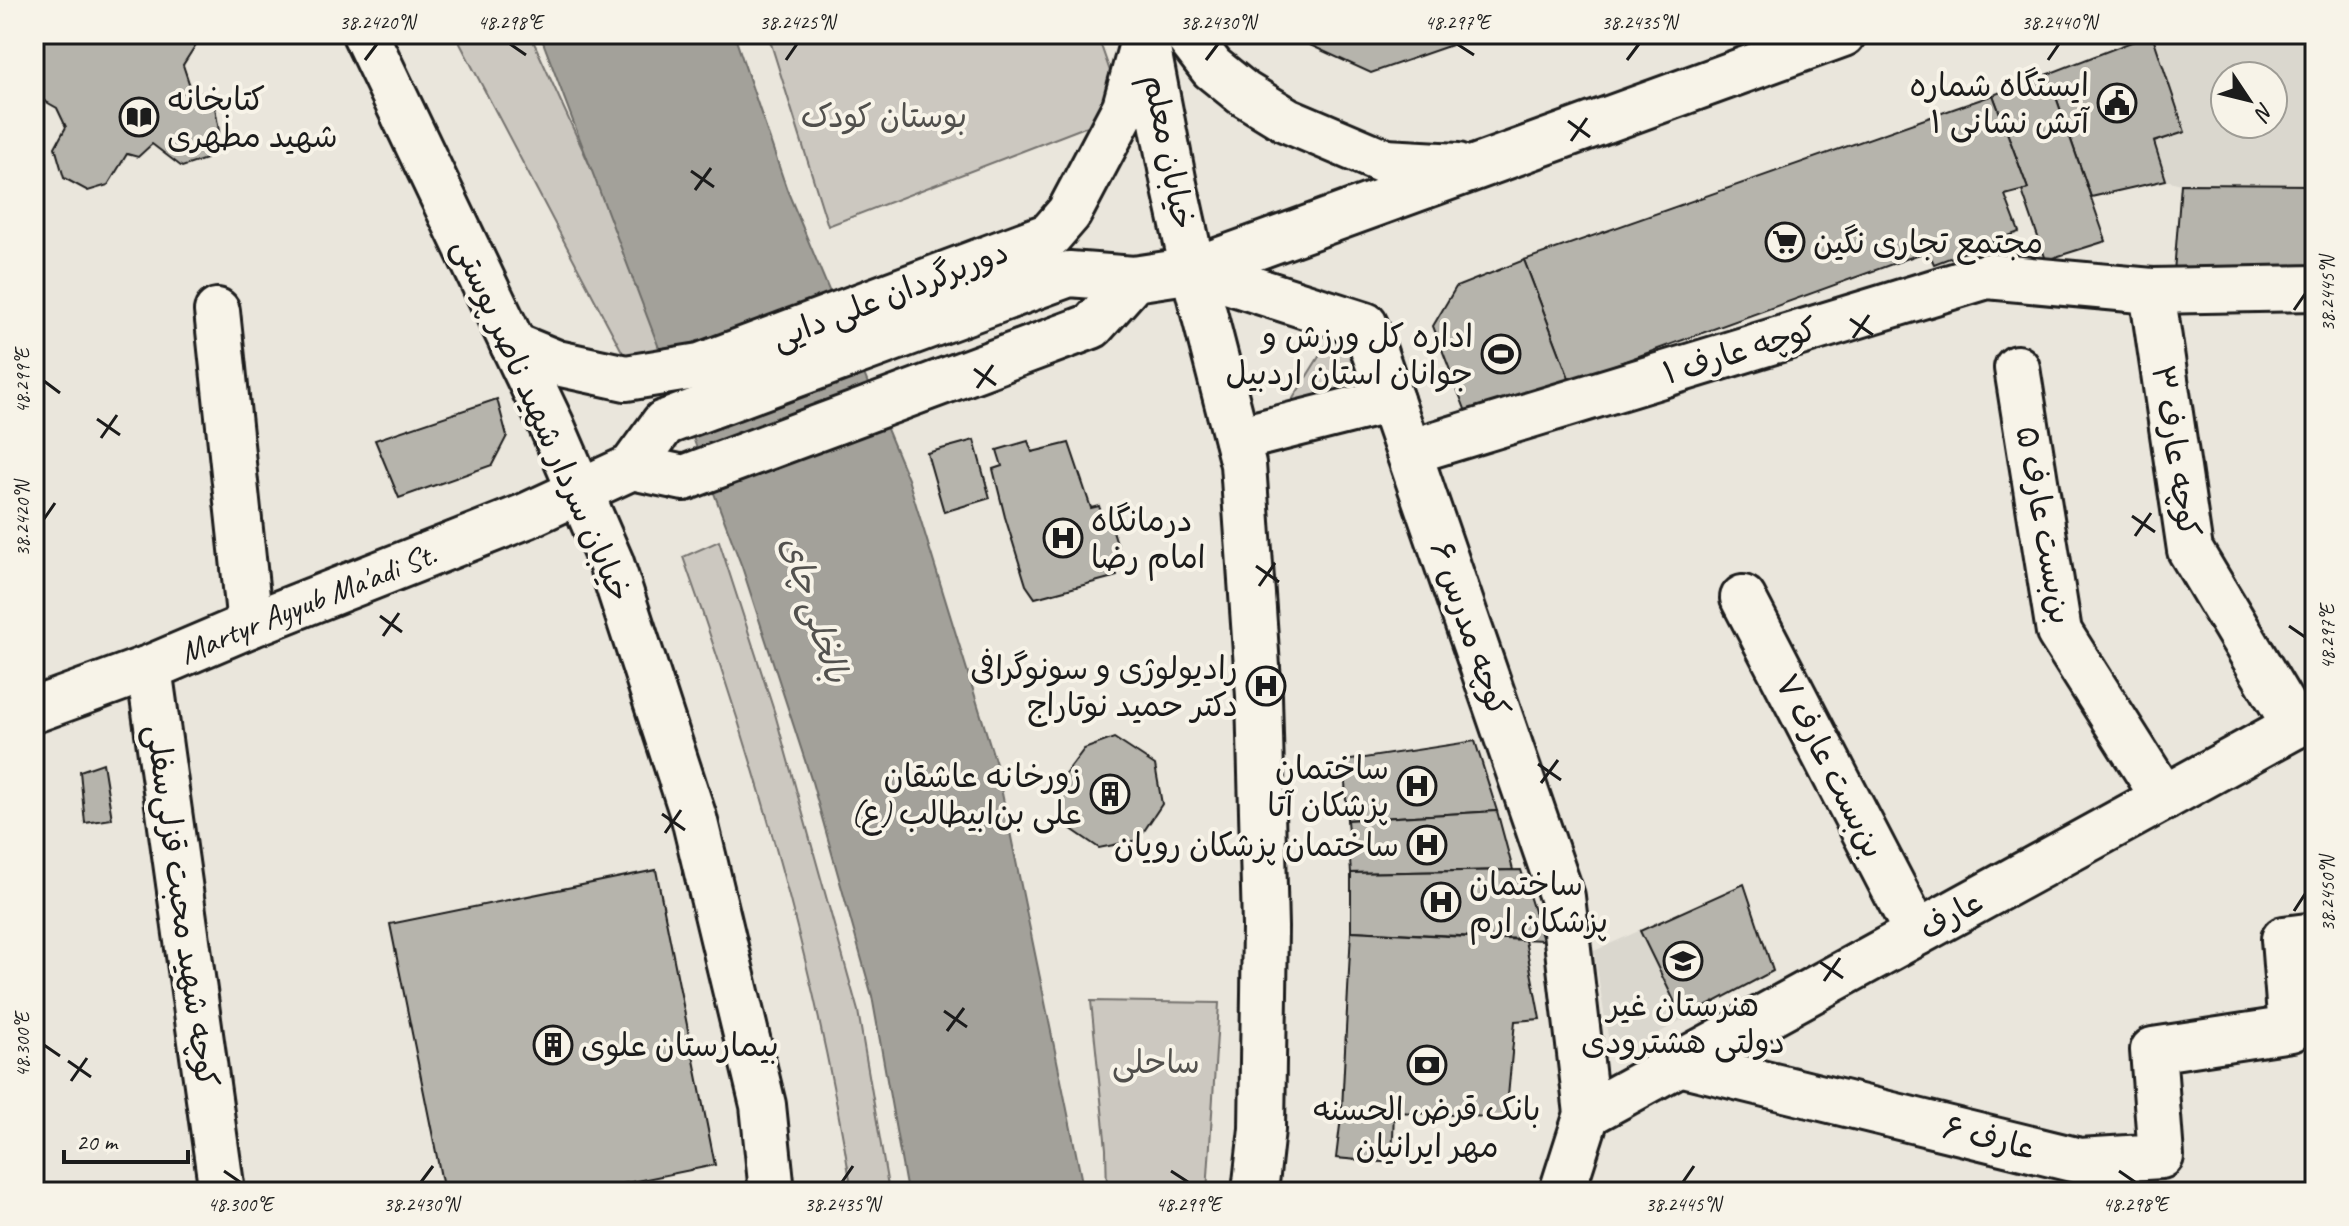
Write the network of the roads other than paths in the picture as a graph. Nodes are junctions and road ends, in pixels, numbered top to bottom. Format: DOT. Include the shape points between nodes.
graph roads {
  1 [pos="365,34"];
  2 [pos="1145,34"];
  3 [pos="1186,34"];
  4 [pos="1843,34"];
  5 [pos="1477,167"];
  6 [pos="1193,270"];
  7 [pos="1134,279"];
  8 [pos="2315,288"];
  9 [pos="959,291"];
  10 [pos="2152,291"];
  11 [pos="217,311"];
  12 [pos="513,345"];
  13 [pos="2017,368"];
  14 [pos="1391,400"];
  15 [pos="1237,439"];
  16 [pos="1409,452"];
  17 [pos="632,467"];
  18 [pos="580,492"];
  19 [pos="1743,598"];
  20 [pos="250,625"];
  21 [pos="149,668"];
  22 [pos="34,710"];
  23 [pos="2305,720"];
  24 [pos="2164,798"];
  25 [pos="1917,933"];
  26 [pos="2300,937"];
  27 [pos="1679,1063"];
  28 [pos="1587,1114"];
  29 [pos="222,1192"];
  30 [pos="772,1192"];
  31 [pos="1255,1192"];
  32 [pos="1562,1192"];
  1 -- 12 [label="main road, خیابان سردار شهید ناصر پوستی"];
  2 -- 6 [label="main road, خیابان معلم"];
  2 -- 9 [label="main road, دوربرگردان علی دایی" via="1125,107 1069,213 1050,235"];
  3 -- 5 [label="main road" via="1212,68 1287,120 1386,162"];
  4 -- 5 [label="main road"];
  5 -- 6 [label="main road"];
  6 -- 7 [label="main road"];
  6 -- 14 [label="main road, کوچه مدرس ۶" via="1365,325"];
  6 -- 15 [label="main road, خیابان معلم"];
  7 -- 9 [label="main road" via="1069,274"];
  7 -- 17 [label="main road" via="1092,326 684,478"];
  8 -- 10 [label="main road, کوچه عارف ۱"];
  9 -- 12 [label="main road, دوربرگردان علی دایی" via="700,366 626,378 557,363"];
  9 -- 17 [label="main road" via="664,423"];
  10 -- 16 [label="main road, کوچه عارف ۱" via="1987,276"];
  10 -- 23 [label="main road, کوچه عارف ۳" via="2190,550"];
  11 -- 20 [label="main road"];
  12 -- 18 [label="main road, خیابان سردار شهید ناصر پوستی"];
  13 -- 24 [label="main road, بن‌بست عارف ۵" via="2059,632"];
  14 -- 15 [label="main road"];
  14 -- 16 [label="main road, کوچه مدرس ۶"];
  15 -- 31 [label="main road, خیابان معلم" via="1259,696 1265,927 1262,1129"];
  16 -- 28 [label="main road, کوچه مدرس ۶" via="1562,897"];
  17 -- 18 [label="main road, Martyr Ayyub Ma'adi St."];
  18 -- 20 [label="main road, Martyr Ayyub Ma'adi St."];
  18 -- 30 [label="main road, خیابان سردار شهید ناصر پوستی" via="611,563 694,818 763,1105"];
  19 -- 25 [label="main road, بن‌بست عارف ۷"];
  20 -- 21 [label="main road, Martyr Ayyub Ma'adi St."];
  21 -- 22 [label="main road, Martyr Ayyub Ma'adi St."];
  21 -- 29 [label="main road, کوچه شهید محبت قزلی‌سفلی"];
  23 -- 24 [label="main road, عارف"];
  24 -- 25 [label="main road, عارف"];
  25 -- 27 [label="main road, عارف"];
  26 -- 27 [label="main road, عارف ۶" via="2291,1029 2153,1050 2161,1156 2080,1161"];
  27 -- 28 [label="main road, عارف"];
  28 -- 32 [label="main road"];
}
